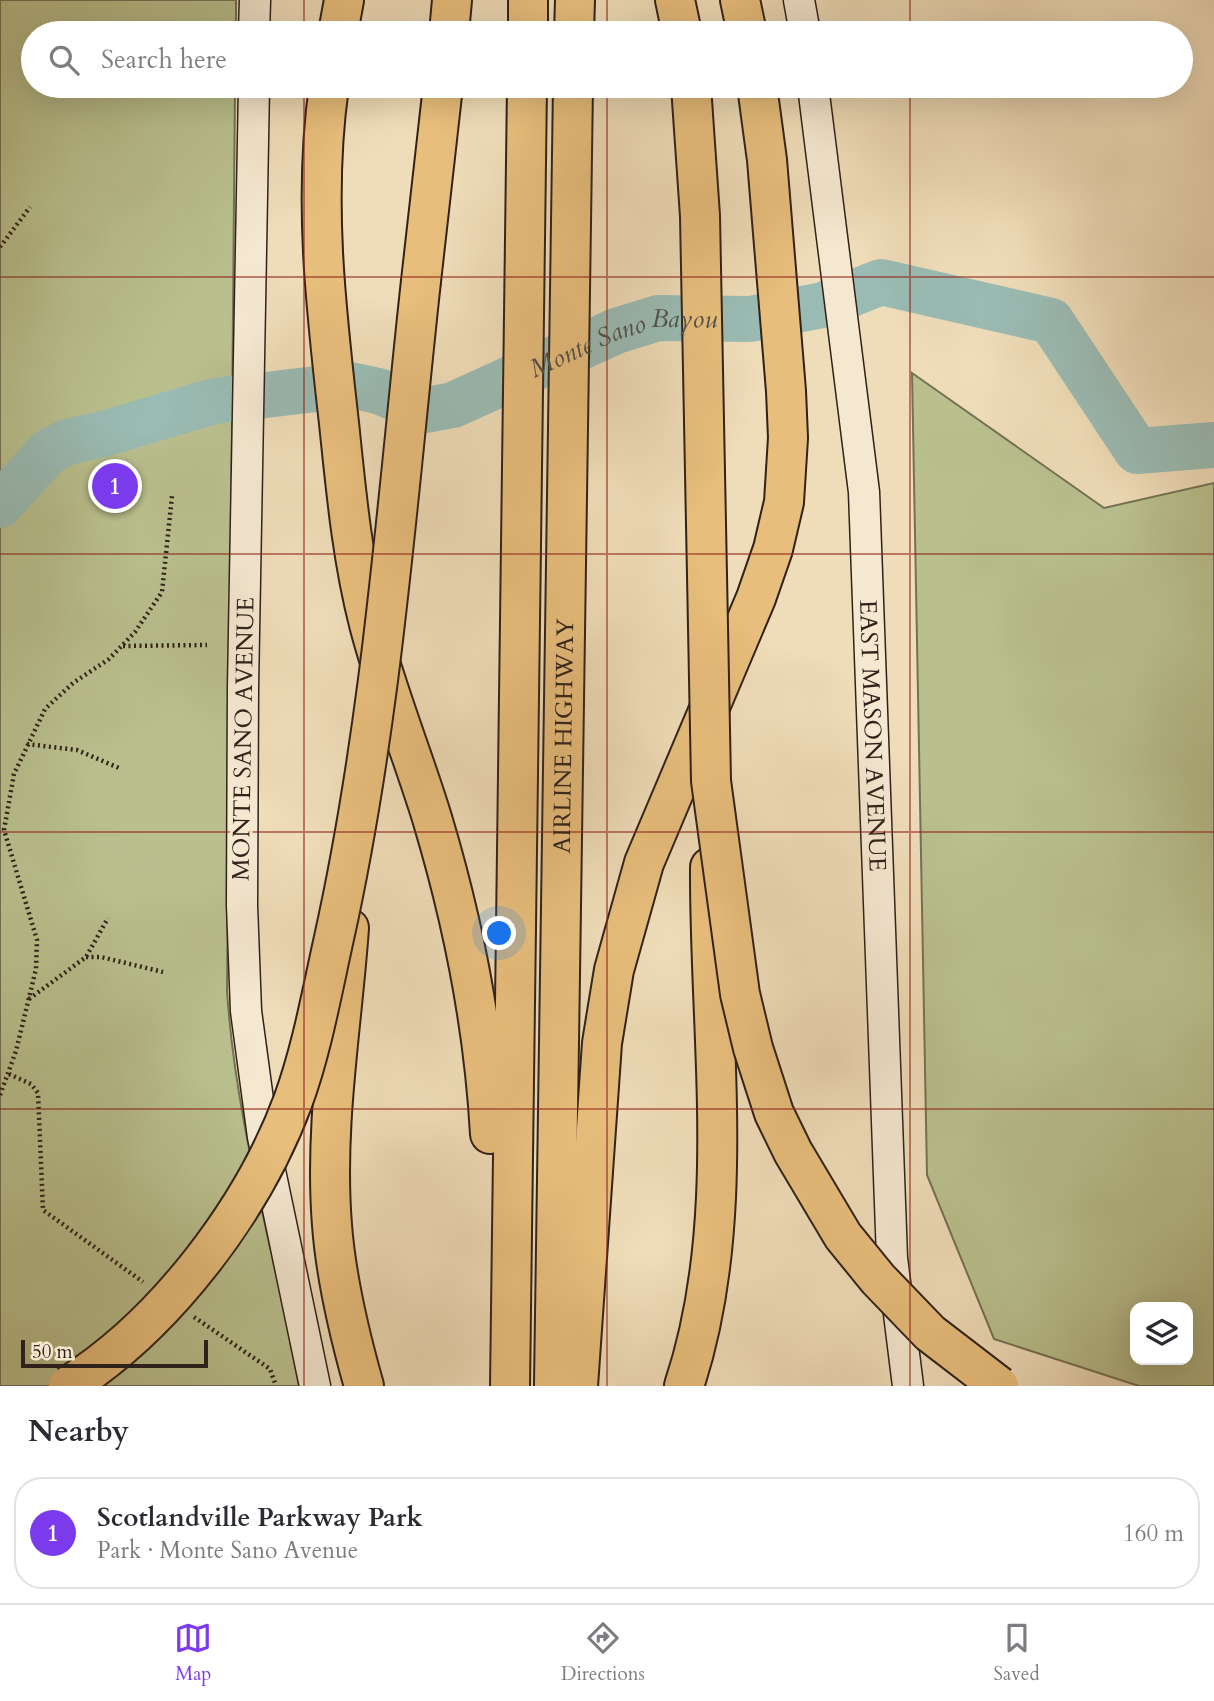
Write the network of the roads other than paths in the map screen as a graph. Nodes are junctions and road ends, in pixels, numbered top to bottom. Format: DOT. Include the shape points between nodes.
graph roads {
  1 [pos="255,0"];
  2 [pos="344,0"];
  3 [pos="453,0"];
  4 [pos="528,0"];
  5 [pos="575,0"];
  6 [pos="675,0"];
  7 [pos="740,0"];
  8 [pos="799,0"];
  9 [pos="254,21"];
  10 [pos="340,21"];
  11 [pos="450,21"];
  12 [pos="528,21"];
  13 [pos="574,21"];
  14 [pos="679,21"];
  15 [pos="744,21"];
  16 [pos="803,21"];
  17 [pos="254,98"];
  18 [pos="328,98"];
  19 [pos="442,98"];
  20 [pos="527,98"];
  21 [pos="573,98"];
  22 [pos="692,98"];
  23 [pos="758,98"];
  24 [pos="815,98"];
  25 [pos="711,781"];
  26 [pos="357,835"];
  27 [pos="512,1226"];
  28 [pos="68,1386"];
  29 [pos="315,1386"];
  30 [pos="365,1386"];
  31 [pos="510,1386"];
  32 [pos="554,1386"];
  33 [pos="578,1386"];
  34 [pos="684,1386"];
  35 [pos="908,1386"];
  36 [pos="999,1386"];
  1 -- 9 [label="street"];
  2 -- 10 [label="highway"];
  3 -- 11 [label="highway"];
  4 -- 12 [label="highway"];
  5 -- 13 [label="highway"];
  6 -- 14 [label="highway"];
  7 -- 15 [label="highway"];
  8 -- 16 [label="street"];
  17 -- 29 [label="street, MONTE SANO AVENUE" via="242,905 246,1011 261,1127"];
  18 -- 27 [label="highway" via="320,183 325,302 355,561 369,625 441,848 464,943 487,1071 494,1189"];
  19 -- 26 [label="highway, bridge"];
  20 -- 27 [label="highway, AIRLINE HIGHWAY"];
  21 -- 32 [label="highway, AIRLINE HIGHWAY"];
  22 -- 25 [label="highway, bridge" via="700,216"];
  23 -- 33 [label="highway" via="786,391 787,475 773,549 756,598 644,863 614,970 602,1043"];
  24 -- 35 [label="street, EAST MASON AVENUE" via="852,378 866,533 892,1258"];
  25 -- 34 [label="highway, bridge" via="714,1210 703,1306"];
  25 -- 36 [label="highway, bridge" via="746,1022 762,1078 793,1152 827,1214 878,1279 950,1351"];
  26 -- 28 [label="highway, bridge" via="308,1054 271,1150 225,1229 176,1292 114,1352"];
  26 -- 30 [label="highway, bridge" via="330,1167 339,1278"];
  27 -- 31 [label="highway, AIRLINE HIGHWAY"];
}
